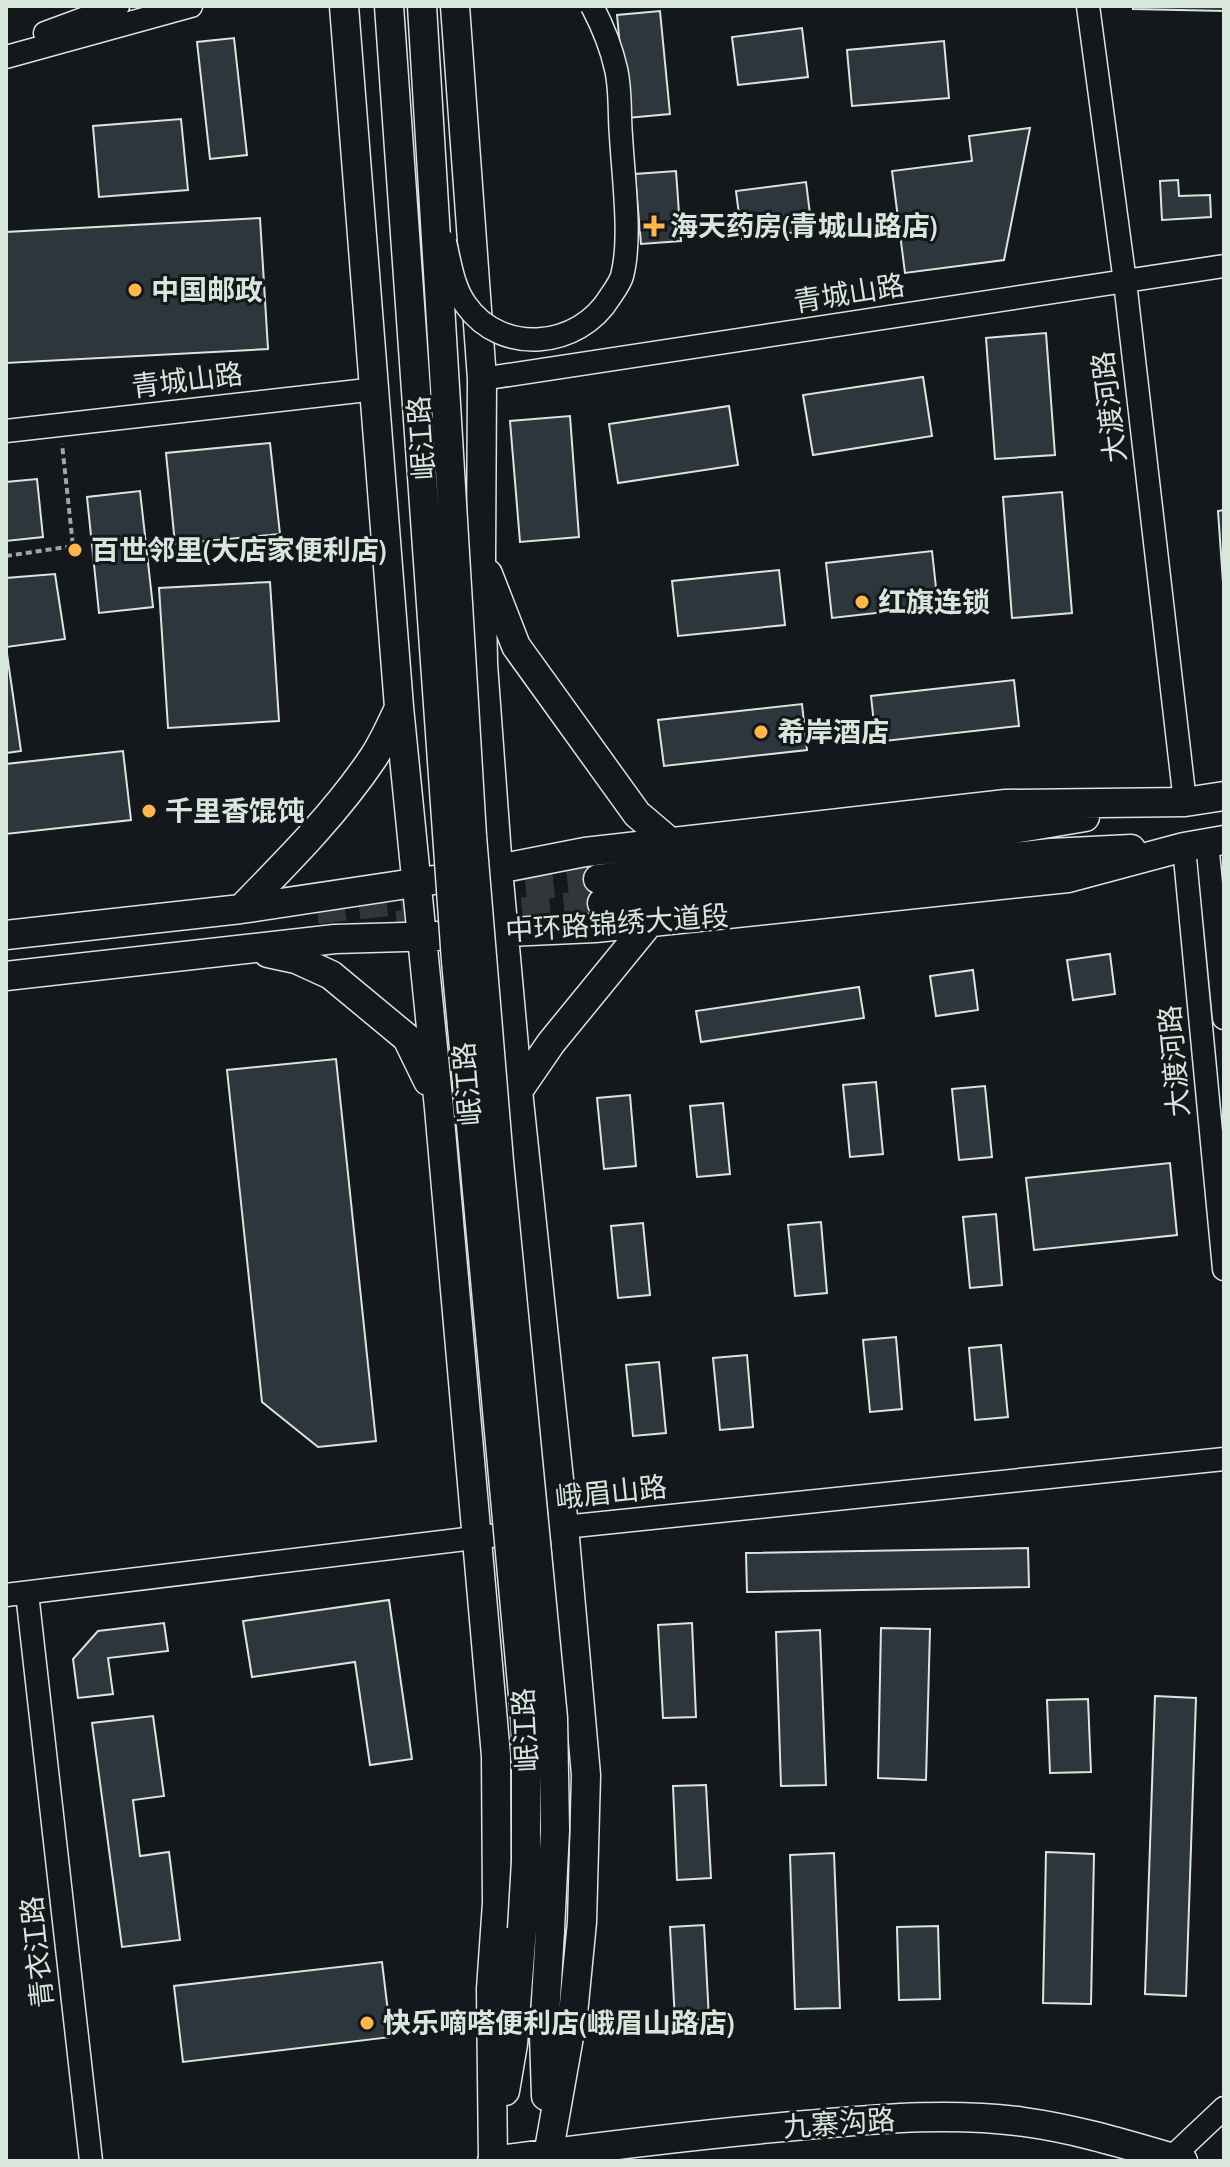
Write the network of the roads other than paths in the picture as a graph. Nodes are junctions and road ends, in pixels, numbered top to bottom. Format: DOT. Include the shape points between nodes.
graph roads {
  1 [pos="118,6"];
  2 [pos="191,6"];
  3 [pos="344,6"];
  4 [pos="389,6"];
  5 [pos="422,6"];
  6 [pos="455,6"];
  7 [pos="592,6"];
  8 [pos="1088,6"];
  9 [pos="6,47"];
  10 [pos="6,57"];
  11 [pos="433,188"];
  12 [pos="1224,266"];
  13 [pos="1125,282"];
  14 [pos="482,379"];
  15 [pos="376,389"];
  16 [pos="6,431"];
  17 [pos="481,557"];
  18 [pos="399,707"];
  19 [pos="1224,796"];
  20 [pos="1185,802"];
  21 [pos="670,842"];
  22 [pos="1205,843"];
  23 [pos="498,869"];
  24 [pos="416,883"];
  25 [pos="241,909"];
  26 [pos="649,923"];
  27 [pos="503,932"];
  28 [pos="6,935"];
  29 [pos="421,937"];
  30 [pos="252,949"];
  31 [pos="6,976"];
  32 [pos="1224,1018"];
  33 [pos="518,1091"];
  34 [pos="439,1108"];
  35 [pos="1224,1269"];
  36 [pos="1224,1459"];
  37 [pos="564,1527"];
  38 [pos="478,1538"];
  39 [pos="17,1594"];
  40 [pos="536,1929"];
  41 [pos="1224,2108"];
  42 [pos="548,2157"];
  43 [pos="1177,2159"];
  44 [pos="91,2161"];
  45 [pos="493,2161"];
  1 -- 9 [label="street"];
  2 -- 10 [label="street"];
  3 -- 15 [label="main road, 岷江路"];
  4 -- 40 [label="main road, 岷江路, bridge" via="456,961 523,1681"];
  5 -- 11 [label="main road, 岷江路, bridge"];
  6 -- 14 [label="main road, 岷江路"];
  7 -- 11 [label="street, bridge" via="607,34 617,72 626,227 622,278 599,314 574,332 551,339 492,331 466,306 455,283"];
  8 -- 13 [label="street, 大渡河路"];
  11 -- 40 [label="main road, 岷江路, bridge" via="472,836 553,1718 555,1830"];
  12 -- 13 [label="street, 青城山路"];
  13 -- 14 [label="street, 青城山路"];
  13 -- 20 [label="street, 大渡河路"];
  14 -- 17 [label="main road, 岷江路"];
  15 -- 16 [label="street, 青城山路"];
  15 -- 18 [label="main road, 岷江路"];
  17 -- 21 [label="main road" via="516,646 637,814"];
  17 -- 23 [label="main road, 岷江路"];
  18 -- 24 [label="main road, 岷江路"];
  18 -- 25 [label="main road" via="358,779"];
  19 -- 20 [label="main road"];
  20 -- 21 [label="main road" via="1006,804"];
  20 -- 22 [label="main road" via="600,891"];
  21 -- 23 [label="main road"];
  22 -- 26 [label="main road, 中环路锦绣大道段" via="1068,878"];
  22 -- 32 [label="street, 大渡河路"];
  22 -- 35 [label="street, 大渡河路"];
  23 -- 24 [label="main road"];
  23 -- 27 [label="main road, 岷江路"];
  24 -- 25 [label="main road"];
  24 -- 29 [label="main road, 岷江路"];
  25 -- 28 [label="main road"];
  26 -- 27 [label="main road, 中环路锦绣大道段"];
  26 -- 33 [label="main road"];
  27 -- 29 [label="main road, 中环路锦绣大道段"];
  27 -- 33 [label="main road, 岷江路"];
  29 -- 30 [label="main road, 中环路锦绣大道段" via="335,939"];
  29 -- 34 [label="main road, 岷江路"];
  30 -- 31 [label="main road, 中环路锦绣大道段"];
  30 -- 34 [label="main road" via="296,959 331,975 407,1038"];
  33 -- 37 [label="main road, 岷江路"];
  34 -- 38 [label="main road, 岷江路"];
  36 -- 37 [label="street, 峨眉山路"];
  37 -- 38 [label="street, 峨眉山路"];
  37 -- 42 [label="main road, 岷江路" via="586,1775 573,2014"];
  38 -- 39 [label="street, 峨眉山路"];
  38 -- 45 [label="main road, 岷江路" via="496,1756"];
  39 -- 44 [label="street, 青衣江路"];
  40 -- 42 [label="main road, 岷江路"];
  40 -- 45 [label="main road, 岷江路"];
  41 -- 43 [label="street"];
  42 -- 43 [label="main road, 九寨沟路" via="758,2129 950,2117 1024,2122"];
  42 -- 45 [label="main road, 九寨沟路"];
}
